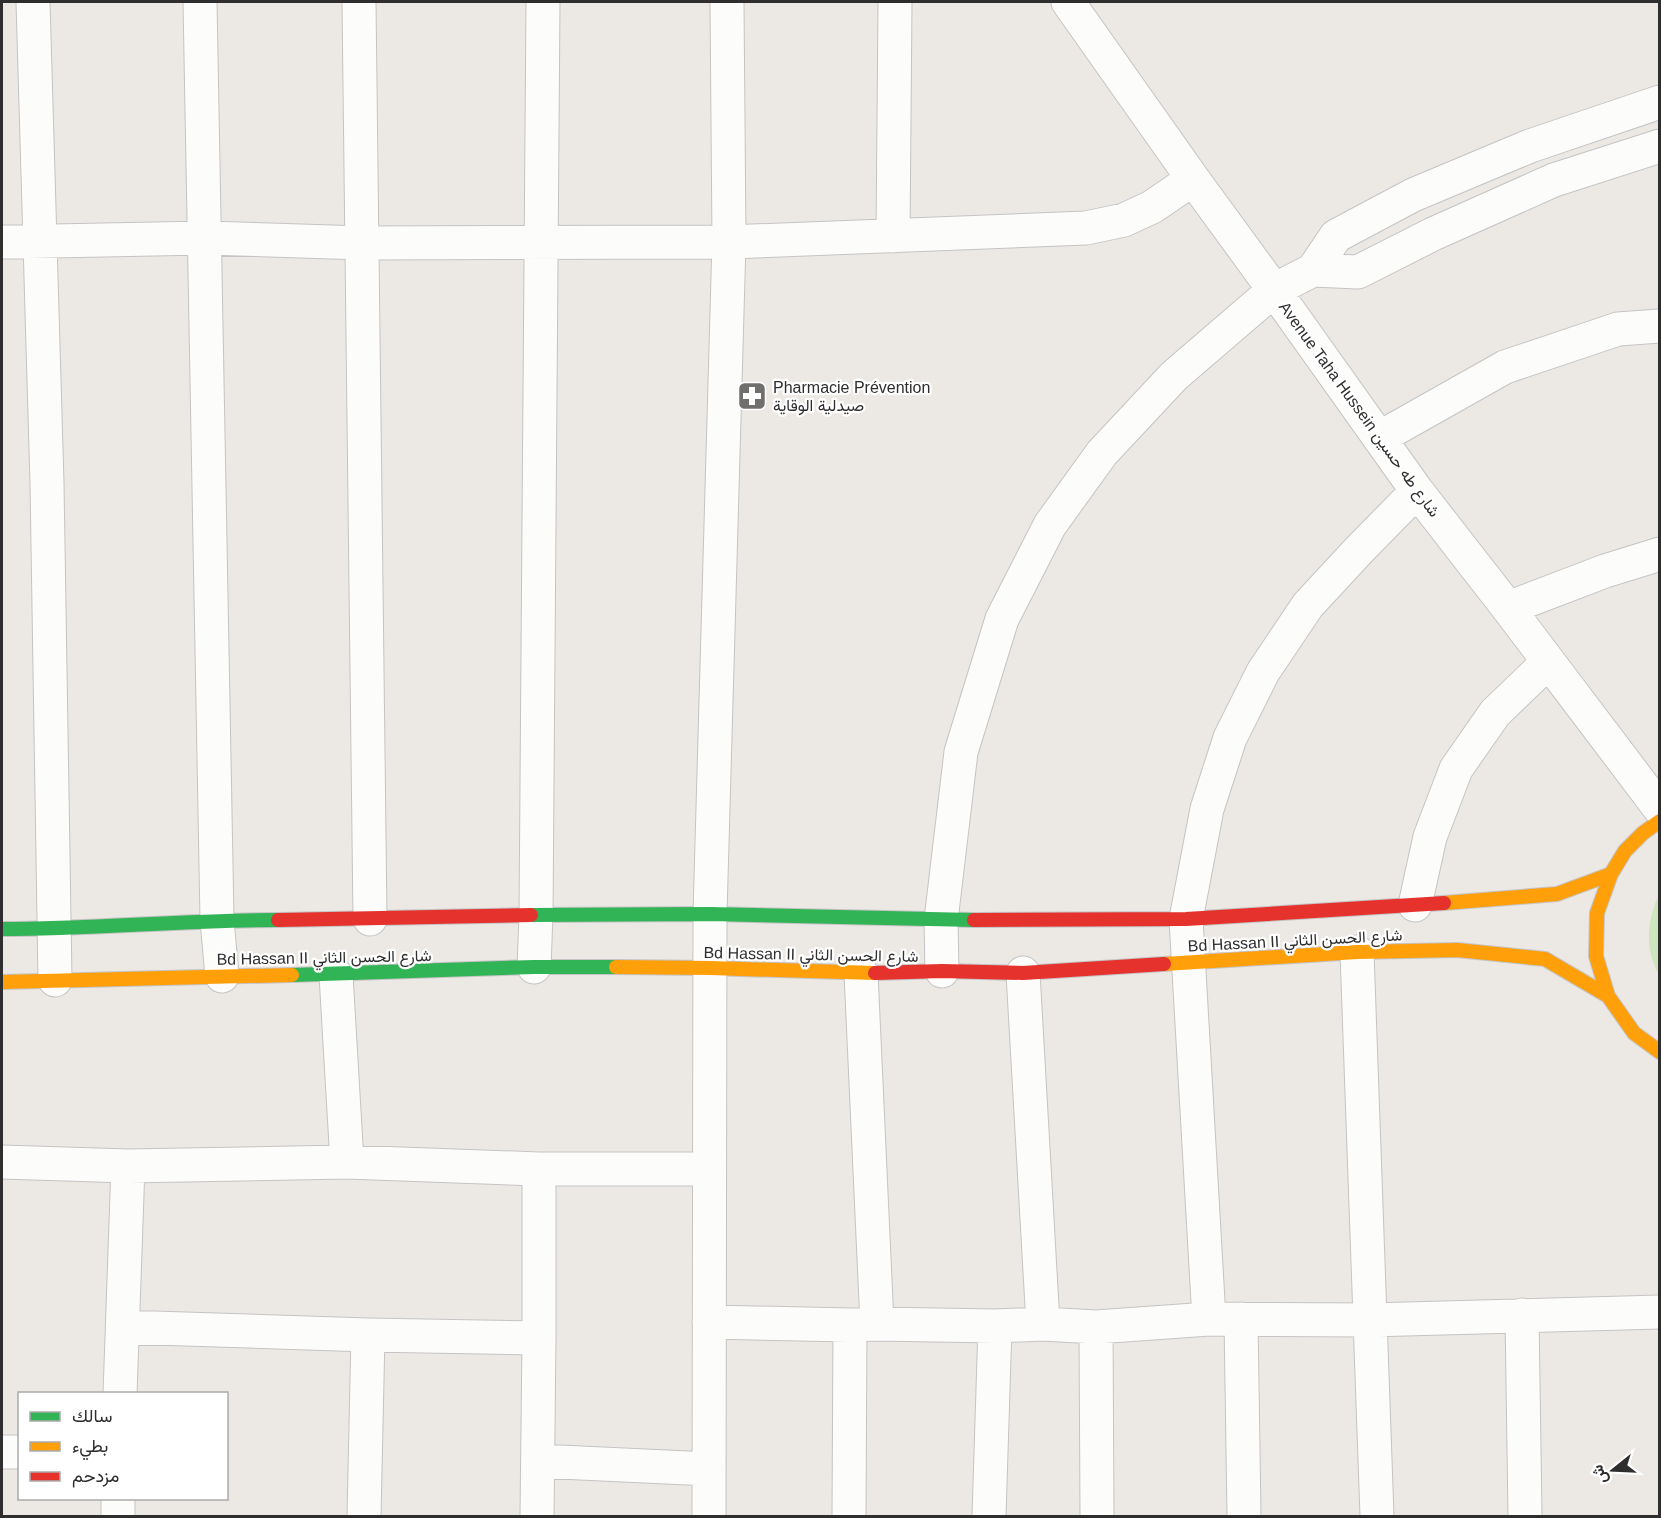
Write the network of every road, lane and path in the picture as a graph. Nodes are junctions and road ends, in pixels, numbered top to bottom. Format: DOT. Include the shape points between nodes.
graph roads {
  1 [pos="33,2"];
  2 [pos="200,2"];
  3 [pos="359,2"];
  4 [pos="543,2"];
  5 [pos="728,2"];
  6 [pos="895,2"];
  7 [pos="1068,2"];
  8 [pos="1659,102"];
  9 [pos="1659,146"];
  10 [pos="1193,179"];
  11 [pos="893,236"];
  12 [pos="205,237"];
  13 [pos="40,241"];
  14 [pos="2,242"];
  15 [pos="542,242"];
  16 [pos="729,242"];
  17 [pos="363,243"];
  18 [pos="1313,270"];
  19 [pos="1274,290"];
  20 [pos="1659,326"];
  21 [pos="1379,438"];
  22 [pos="1417,491"];
  23 [pos="1659,554"];
  24 [pos="1508,608"];
  25 [pos="1548,662"];
  26 [pos="1659,809"];
  27 [pos="1659,821"];
  28 [pos="1611,874"];
  29 [pos="1415,905"];
  30 [pos="710,914"];
  31 [pos="536,915"];
  32 [pos="1186,919"];
  33 [pos="218,920"];
  34 [pos="370,920"];
  35 [pos="941,920"];
  36 [pos="2,929"];
  37 [pos="53,929"];
  38 [pos="1357,952"];
  39 [pos="1189,962"];
  40 [pos="534,968"];
  41 [pos="710,969"];
  42 [pos="942,971"];
  43 [pos="861,973"];
  44 [pos="1023,973"];
  45 [pos="336,975"];
  46 [pos="222,976"];
  47 [pos="55,980"];
  48 [pos="2,982"];
  49 [pos="1608,996"];
  50 [pos="1659,1052"];
  51 [pos="2,1162"];
  52 [pos="347,1162"];
  53 [pos="128,1166"];
  54 [pos="539,1169"];
  55 [pos="709,1169"];
  56 [pos="1659,1312"];
  57 [pos="1522,1315"];
  58 [pos="1209,1319"];
  59 [pos="1241,1319"];
  60 [pos="1370,1320"];
  61 [pos="709,1322"];
  62 [pos="864,1324"];
  63 [pos="1044,1324"];
  64 [pos="995,1326"];
  65 [pos="123,1327"];
  66 [pos="1096,1327"];
  67 [pos="368,1335"];
  68 [pos="539,1338"];
  69 [pos="120,1392"];
  70 [pos="2,1452"];
  71 [pos="18,1452"];
  72 [pos="538,1461"];
  73 [pos="709,1469"];
  74 [pos="118,1500"];
  75 [pos="118,1516"];
  76 [pos="364,1516"];
  77 [pos="537,1516"];
  78 [pos="709,1516"];
  79 [pos="849,1516"];
  80 [pos="989,1516"];
  81 [pos="1097,1516"];
  82 [pos="1244,1516"];
  83 [pos="1377,1516"];
  84 [pos="1525,1516"];
  1 -- 13 [label="street"];
  2 -- 12 [label="street"];
  3 -- 17 [label="street"];
  4 -- 15 [label="street"];
  5 -- 16 [label="street"];
  6 -- 11 [label="street"];
  7 -- 10 [label="street, Avenue Taha Hussein شارع طه حسين"];
  8 -- 18 [label="street" via="1530,146 1413,195 1336,236"];
  9 -- 18 [label="street" via="1554,180 1358,272"];
  10 -- 11 [label="street" via="1133,216 1086,228"];
  10 -- 19 [label="street, Avenue Taha Hussein شارع طه حسين"];
  11 -- 16 [label="street"];
  12 -- 13 [label="street"];
  12 -- 17 [label="street"];
  12 -- 33 [label="street"];
  13 -- 14 [label="street"];
  13 -- 37 [label="street"];
  15 -- 16 [label="street"];
  15 -- 17 [label="street"];
  15 -- 31 [label="street"];
  16 -- 30 [label="street"];
  17 -- 34 [label="street"];
  18 -- 19 [label="street"];
  19 -- 21 [label="street, Avenue Taha Hussein شارع طه حسين"];
  19 -- 35 [label="street" via="1174,376 1102,453 1050,525 1002,619 961,752"];
  20 -- 21 [label="street" via="1618,329 1505,367"];
  21 -- 22 [label="street, Avenue Taha Hussein شارع طه حسين"];
  22 -- 24 [label="street, Avenue Taha Hussein شارع طه حسين"];
  22 -- 32 [label="street" via="1308,605 1263,672 1230,738 1207,809"];
  23 -- 24 [label="street"];
  24 -- 25 [label="street, Avenue Taha Hussein شارع طه حسين"];
  25 -- 26 [label="street, Avenue Taha Hussein شارع طه حسين"];
  25 -- 29 [label="street" via="1495,713 1455,769 1430,837"];
  27 -- 28 [label="street" via="1625,851"];
  28 -- 29 [label="street, Bd Hassan II شارع الحسن الثاني" via="1557,894"];
  28 -- 49 [label="street" via="1597,913 1596,956"];
  29 -- 32 [label="street, Bd Hassan II شارع الحسن الثاني"];
  30 -- 31 [label="street, Bd Hassan II شارع الحسن الثاني"];
  30 -- 35 [label="street, Bd Hassan II شارع الحسن الثاني"];
  30 -- 41 [label="street"];
  31 -- 34 [label="street, Bd Hassan II شارع الحسن الثاني"];
  31 -- 40 [label="street"];
  32 -- 35 [label="street, Bd Hassan II شارع الحسن الثاني"];
  32 -- 39 [label="street"];
  33 -- 34 [label="street, Bd Hassan II شارع الحسن الثاني"];
  33 -- 37 [label="street, Bd Hassan II شارع الحسن الثاني"];
  33 -- 46 [label="street"];
  35 -- 42 [label="street"];
  36 -- 37 [label="street, Bd Hassan II شارع الحسن الثاني"];
  37 -- 47 [label="street"];
  38 -- 39 [label="street, Bd Hassan II شارع الحسن الثاني"];
  38 -- 49 [label="street, Bd Hassan II شارع الحسن الثاني" via="1457,950 1545,959"];
  38 -- 60 [label="street"];
  39 -- 44 [label="street, Bd Hassan II شارع الحسن الثاني"];
  39 -- 58 [label="street"];
  40 -- 41 [label="street, Bd Hassan II شارع الحسن الثاني"];
  40 -- 45 [label="street, Bd Hassan II شارع الحسن الثاني"];
  41 -- 43 [label="street, Bd Hassan II شارع الحسن الثاني"];
  41 -- 55 [label="street"];
  42 -- 43 [label="street, Bd Hassan II شارع الحسن الثاني"];
  42 -- 44 [label="street, Bd Hassan II شارع الحسن الثاني"];
  43 -- 62 [label="street"];
  44 -- 63 [label="street"];
  45 -- 46 [label="street, Bd Hassan II شارع الحسن الثاني"];
  45 -- 52 [label="street"];
  46 -- 47 [label="street, Bd Hassan II شارع الحسن الثاني"];
  47 -- 48 [label="street, Bd Hassan II شارع الحسن الثاني"];
  49 -- 50 [label="street" via="1634,1033"];
  51 -- 53 [label="street"];
  52 -- 53 [label="street"];
  52 -- 54 [label="street"];
  53 -- 65 [label="street"];
  54 -- 55 [label="street"];
  54 -- 68 [label="street"];
  55 -- 61 [label="street"];
  56 -- 57 [label="street"];
  57 -- 60 [label="street"];
  57 -- 84 [label="street"];
  58 -- 59 [label="street"];
  58 -- 66 [label="street"];
  59 -- 60 [label="street"];
  59 -- 82 [label="street"];
  60 -- 83 [label="street"];
  61 -- 62 [label="street"];
  61 -- 73 [label="street"];
  62 -- 64 [label="street"];
  62 -- 79 [label="street"];
  63 -- 64 [label="street"];
  63 -- 66 [label="street"];
  64 -- 80 [label="street"];
  65 -- 67 [label="street"];
  65 -- 69 [label="street"];
  66 -- 81 [label="street"];
  67 -- 68 [label="street"];
  67 -- 76 [label="street"];
  68 -- 72 [label="street"];
  70 -- 71 [label="street"];
  72 -- 73 [label="street"];
  72 -- 77 [label="street"];
  73 -- 78 [label="street"];
  74 -- 75 [label="street"];
}
